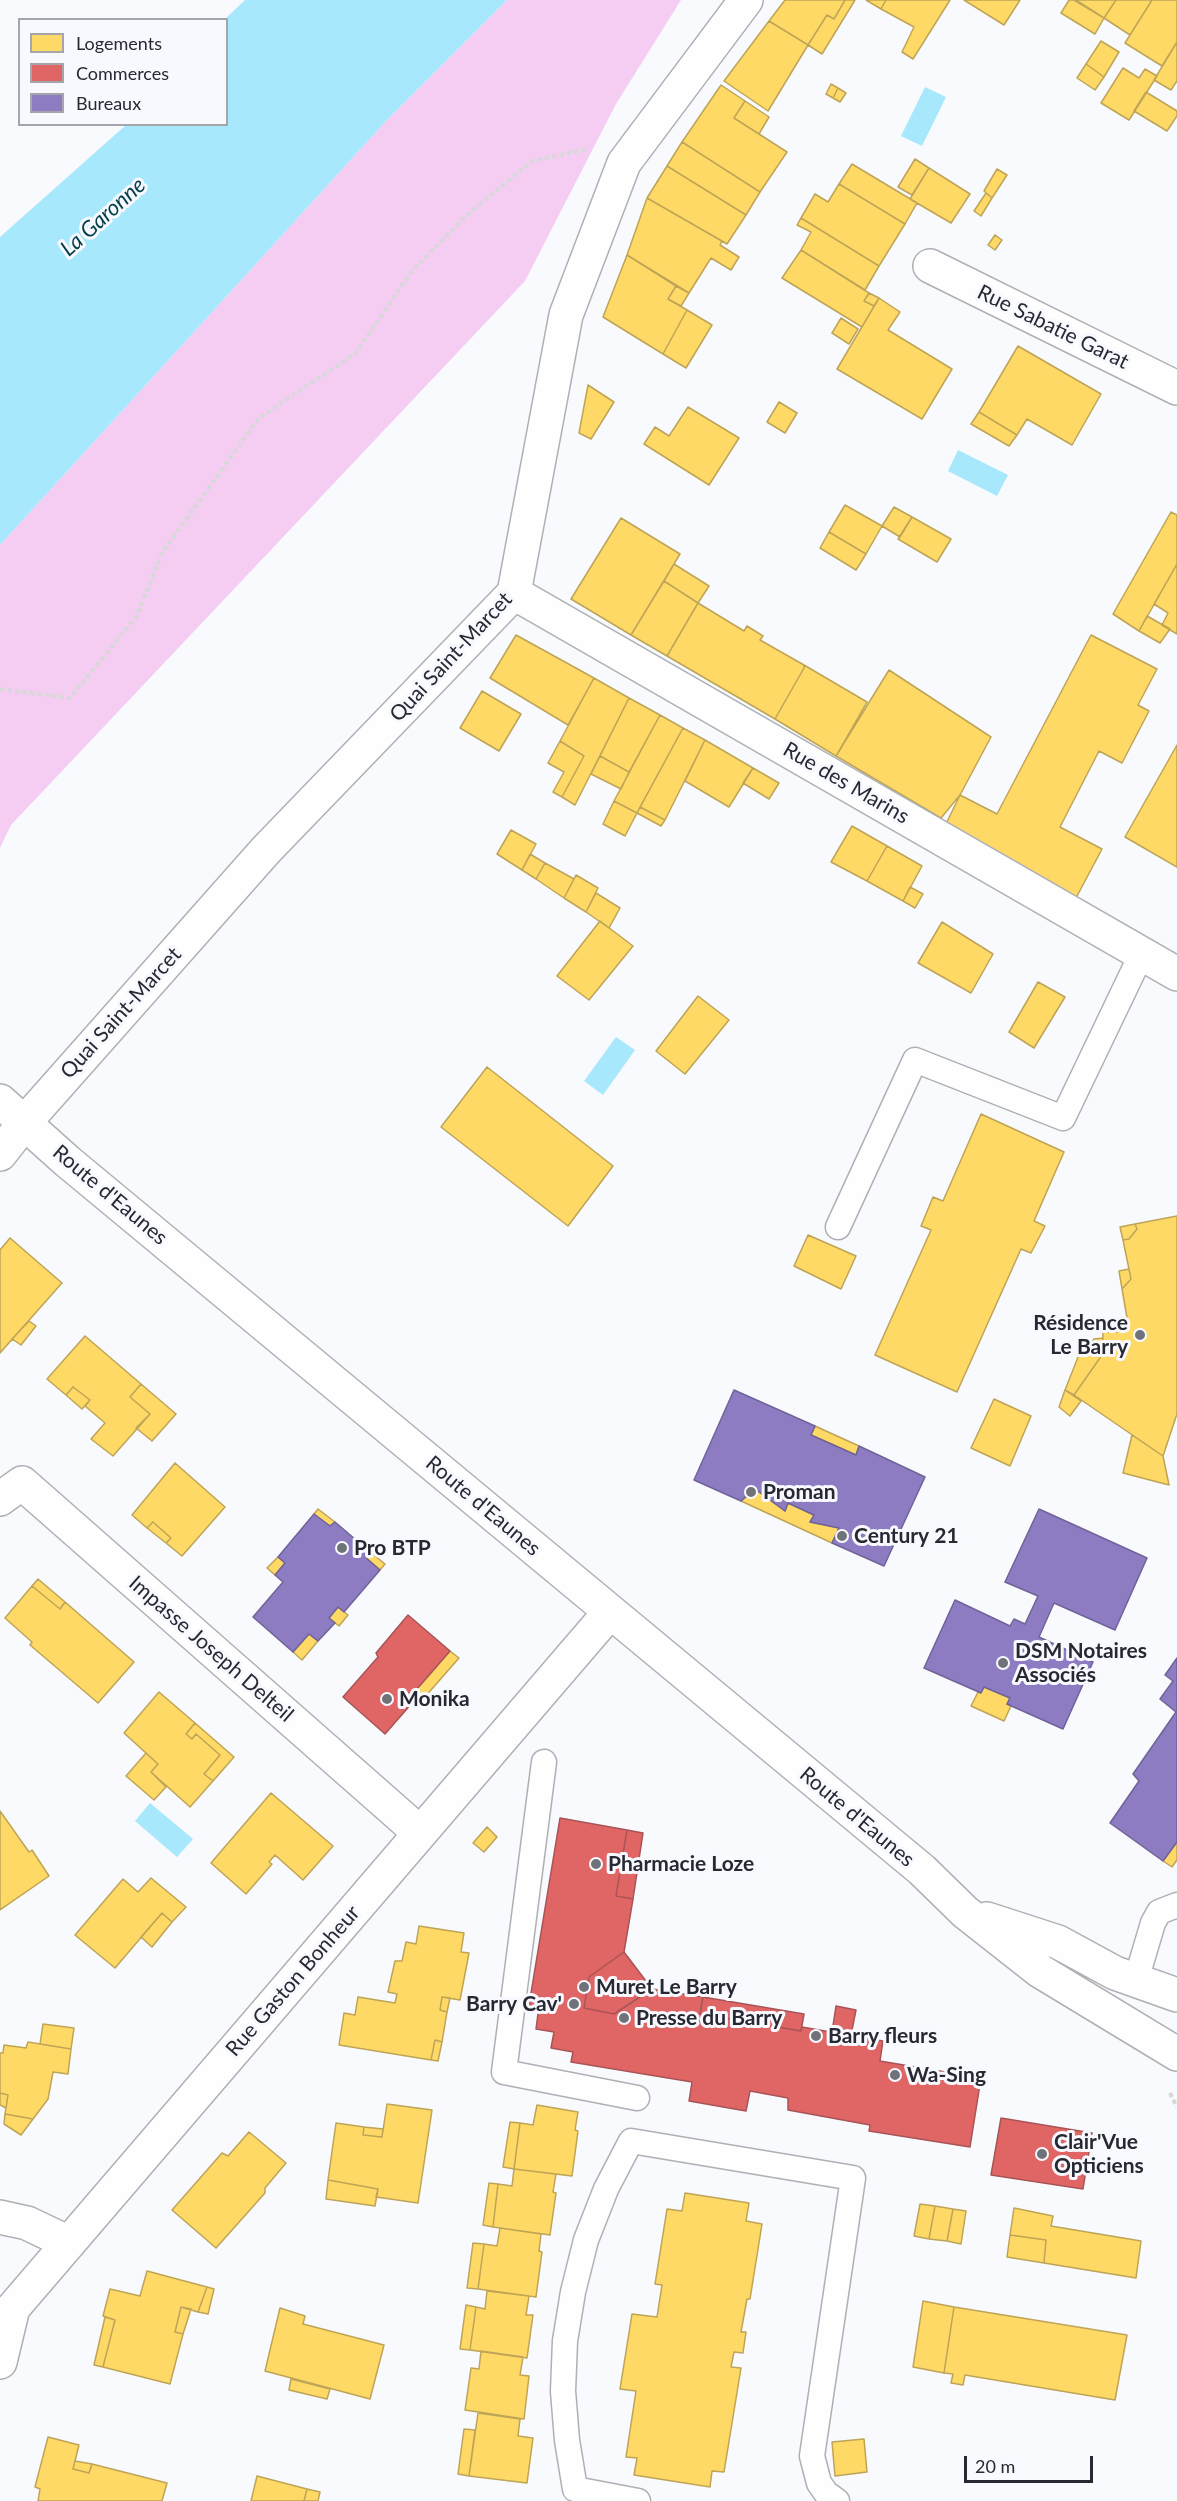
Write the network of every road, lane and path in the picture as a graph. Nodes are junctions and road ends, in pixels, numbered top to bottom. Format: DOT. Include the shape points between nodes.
graph roads {
  1 [pos="747,0"];
  2 [pos="606,212"];
  3 [pos="930,266"];
  4 [pos="1177,388"];
  5 [pos="514,593"];
  6 [pos="0,689"];
  7 [pos="1142,954"];
  8 [pos="1177,974"];
  9 [pos="0,1101"];
  10 [pos="25,1122"];
  11 [pos="0,1154"];
  12 [pos="838,1227"];
  13 [pos="0,1499"];
  14 [pos="610,1612"];
  15 [pos="544,1762"];
  16 [pos="420,1833"];
  17 [pos="1177,1905"];
  18 [pos="965,1912"];
  19 [pos="1136,1980"];
  20 [pos="1177,1995"];
  21 [pos="1177,2054"];
  22 [pos="637,2098"];
  23 [pos="0,2217"];
  24 [pos="69,2243"];
  25 [pos="0,2362"];
  26 [pos="638,2501"];
  27 [pos="837,2501"];
  1 -- 2 [label="street, Quai Saint-Marcet" via="624,163"];
  2 -- 5 [label="street, Quai Saint-Marcet" via="566,315"];
  2 -- 6 [label="path" via="589,149 532,161 467,215 411,273 356,353 259,418 162,553 136,617 70,698"];
  3 -- 4 [label="street, Rue Sabatie Garat"];
  5 -- 7 [label="street, Rue des Marins"];
  5 -- 10 [label="street, Quai Saint-Marcet" via="266,850"];
  7 -- 8 [label="street, Rue des Marins"];
  7 -- 12 [label="lane" via="1063,1118 915,1059"];
  9 -- 10 [label="street, Route d'Eaunes"];
  10 -- 11 [label="street, Quai Saint-Marcet"];
  10 -- 14 [label="street, Route d'Eaunes"];
  13 -- 16 [label="street, Impasse Joseph Delteil" via="22,1483"];
  14 -- 16 [label="street, Rue Gaston Bonheur"];
  14 -- 18 [label="street, Route d'Eaunes" via="922,1870"];
  15 -- 22 [label="lane" via="504,2072"];
  16 -- 24 [label="street, Rue Gaston Bonheur"];
  17 -- 19 [label="lane" via="1159,1912"];
  18 -- 19 [label="street, Route d'Eaunes" via="1058,1942"];
  18 -- 21 [label="street, Route d'Eaunes" via="1040,1971"];
  19 -- 20 [label="street, Route d'Eaunes"];
  23 -- 24 [label="street" via="27,2223"];
  24 -- 25 [label="street, Rue Gaston Bonheur" via="13,2308"];
  26 -- 27 [label="lane" via="575,2489 563,2391 565,2341 586,2240 631,2141 853,2178 812,2456 819,2483"];
}
